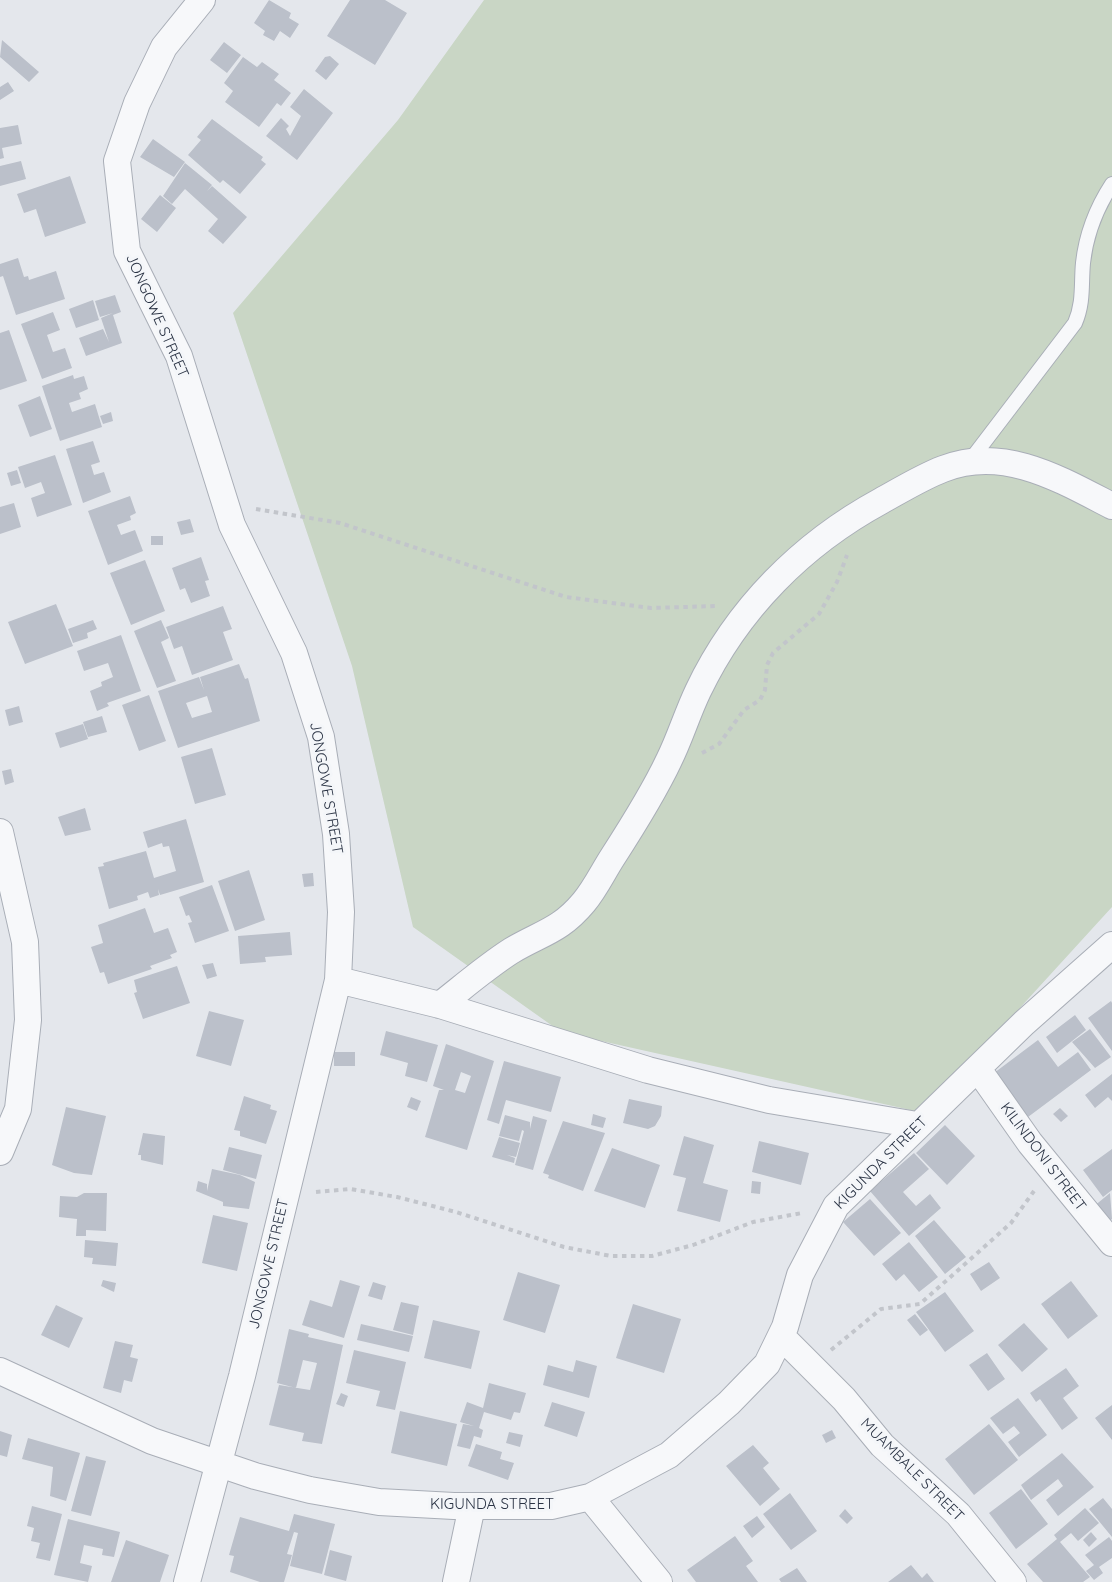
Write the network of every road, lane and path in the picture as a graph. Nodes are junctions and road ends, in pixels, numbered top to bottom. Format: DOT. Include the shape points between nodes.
graph roads {
  1 [pos="202,0"];
  2 [pos="1112,184"];
  3 [pos="969,462"];
  4 [pos="225,504"];
  5 [pos="1112,506"];
  6 [pos="852,516"];
  7 [pos="753,606"];
  8 [pos="669,760"];
  9 [pos="0,832"];
  10 [pos="1112,945"];
  11 [pos="338,980"];
  12 [pos="440,1005"];
  13 [pos="978,1069"];
  14 [pos="917,1125"];
  15 [pos="0,1152"];
  16 [pos="1049,1168"];
  17 [pos="285,1195"];
  18 [pos="836,1206"];
  19 [pos="1112,1243"];
  20 [pos="781,1336"];
  21 [pos="813,1367"];
  22 [pos="0,1371"];
  23 [pos="219,1464"];
  24 [pos="590,1497"];
  25 [pos="472,1506"];
  26 [pos="187,1582"];
  27 [pos="456,1582"];
  28 [pos="659,1582"];
  29 [pos="1013,1582"];
  1 -- 4 [label="street, JONGOWE STREET" via="164,47 137,103 117,161 127,250 179,357"];
  2 -- 3 [label="lane" via="1100,204 1089,237 1075,323"];
  3 -- 5 [label="street" via="1022,465 1059,478"];
  3 -- 6 [label="street" via="918,480"];
  4 -- 7 [label="path" via="340,523 566,597 651,608"];
  4 -- 11 [label="street, JONGOWE STREET" via="294,653 321,737 340,875"];
  6 -- 7 [label="street" via="804,551"];
  6 -- 8 [label="path" via="853,534 837,582 810,624 773,653 760,700 744,710 719,744 703,753"];
  7 -- 8 [label="street" via="698,690"];
  8 -- 12 [label="street" via="585,901 558,928 511,951"];
  9 -- 15 [label="street" via="25,942 28,1020 18,1109"];
  10 -- 13 [label="street, KIGUNDA STREET"];
  11 -- 12 [label="street"];
  11 -- 17 [label="street, JONGOWE STREET"];
  12 -- 14 [label="street" via="648,1070 769,1100"];
  13 -- 14 [label="street, KIGUNDA STREET"];
  13 -- 16 [label="street, KILINDONI STREET"];
  14 -- 18 [label="street, KIGUNDA STREET"];
  16 -- 19 [label="street, KILINDONI STREET"];
  16 -- 21 [label="path" via="1011,1223 920,1304 881,1309"];
  17 -- 18 [label="path" via="350,1189 397,1197 564,1247 611,1256 652,1256 753,1222"];
  17 -- 23 [label="street, JONGOWE STREET"];
  18 -- 20 [label="street, KIGUNDA STREET" via="800,1275"];
  20 -- 21 [label="street, MUAMBALE STREET"];
  20 -- 24 [label="street, KIGUNDA STREET" via="766,1364 729,1403 669,1455"];
  21 -- 29 [label="street, MUAMBALE STREET" via="882,1445 958,1514"];
  22 -- 23 [label="street, KIGUNDA STREET" via="152,1441"];
  23 -- 25 [label="street, KIGUNDA STREET" via="266,1479 379,1502"];
  23 -- 26 [label="street, JONGOWE STREET"];
  24 -- 25 [label="street, KIGUNDA STREET" via="551,1506"];
  24 -- 28 [label="street"];
  25 -- 27 [label="street"];
}
